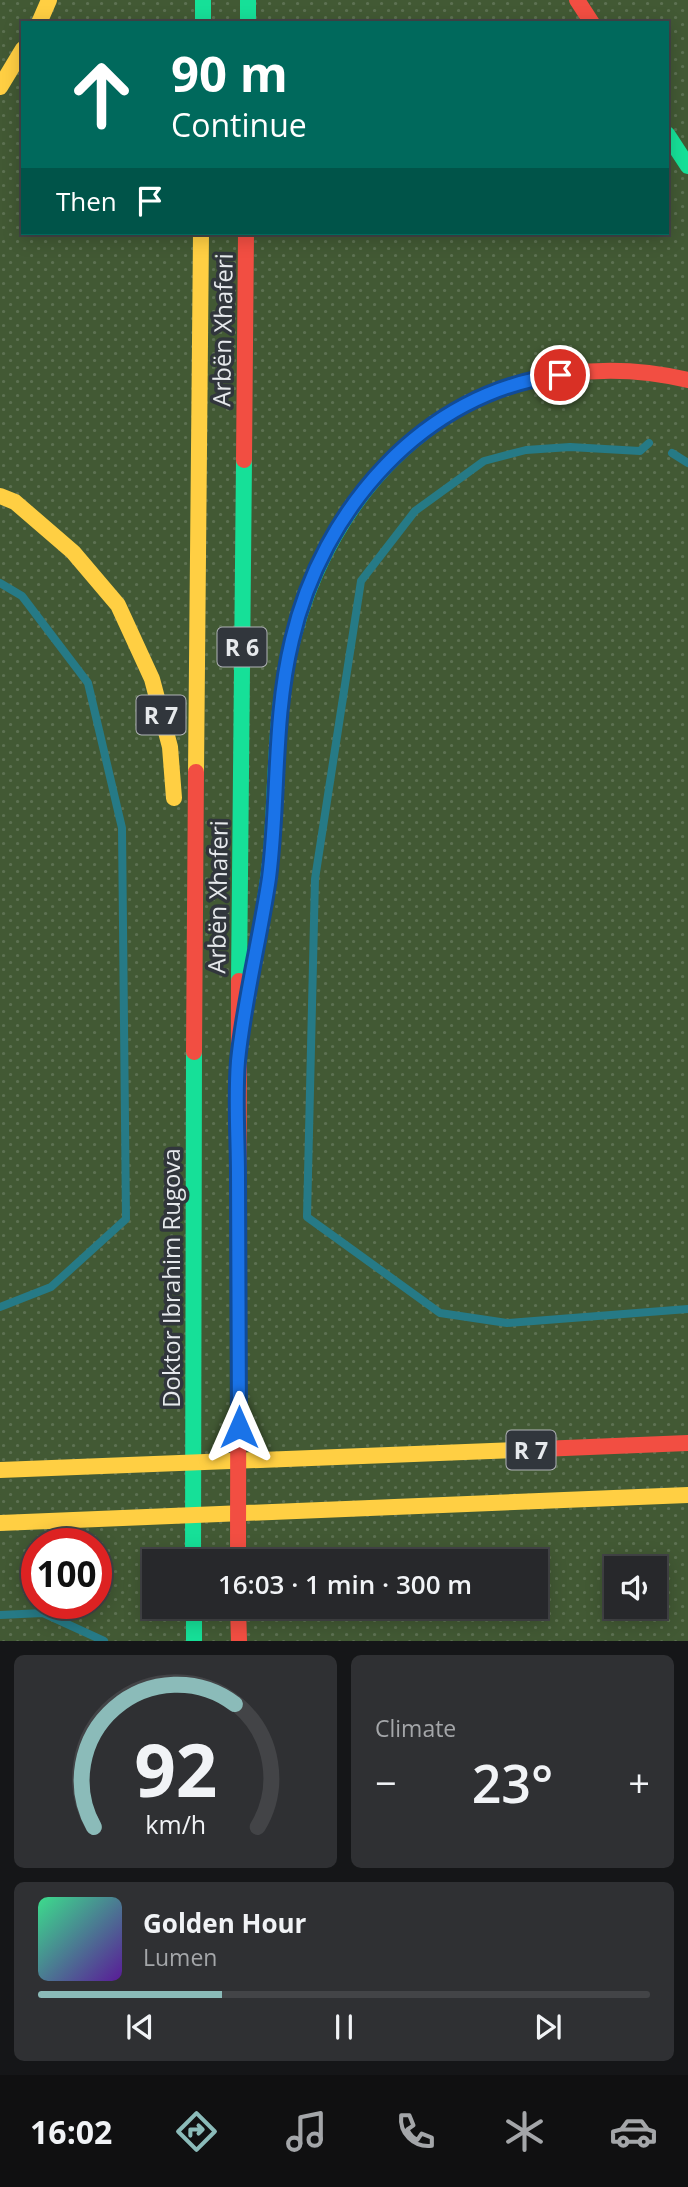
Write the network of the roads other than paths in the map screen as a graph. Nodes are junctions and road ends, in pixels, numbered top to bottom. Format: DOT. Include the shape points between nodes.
graph roads {
  1 [pos="49,0"];
  2 [pos="203,0"];
  3 [pos="248,0"];
  4 [pos="577,0"];
  5 [pos="40,21"];
  6 [pos="203,21"];
  7 [pos="248,21"];
  8 [pos="591,21"];
  9 [pos="21,52"];
  10 [pos="0,87"];
  11 [pos="669,137"];
  12 [pos="688,166"];
  13 [pos="201,235"];
  14 [pos="246,235"];
  15 [pos="688,380"];
  16 [pos="0,496"];
  17 [pos="175,813"];
  18 [pos="180,866"];
  19 [pos="194,994"];
  20 [pos="238,1062"];
  21 [pos="620,1430"];
  22 [pos="688,1443"];
  23 [pos="374,1456"];
  24 [pos="0,1470"];
  25 [pos="688,1494"];
  26 [pos="590,1498"];
  27 [pos="688,1503"];
  28 [pos="0,1523"];
  29 [pos="193,1549"];
  30 [pos="238,1549"];
  31 [pos="194,1619"];
  32 [pos="238,1619"];
  33 [pos="194,1641"];
  34 [pos="239,1641"];
  1 -- 5 [label="highway"];
  2 -- 6 [label="highway"];
  3 -- 7 [label="highway"];
  4 -- 8 [label="highway"];
  9 -- 10 [label="highway"];
  11 -- 12 [label="highway"];
  13 -- 19 [label="highway, Arbën Xhaferi / R 6"];
  14 -- 20 [label="highway, Arbën Xhaferi / R 6"];
  15 -- 20 [label="highway" via="662,372 598,370 540,377 484,394 432,424 384,465 345,515 314,569 292,639 282,699 269,876"];
  16 -- 17 [label="highway, R 7" via="15,502 73,552 118,605 152,679 170,747"];
  18 -- 19 [label="highway"];
  19 -- 29 [label="highway, Doktor Ibrahim Rugova"];
  20 -- 30 [label="highway, Arbën Xhaferi / R 6"];
  21 -- 23 [label="highway"];
  22 -- 23 [label="highway, R 7"];
  23 -- 24 [label="highway, R 7"];
  25 -- 26 [label="highway"];
  26 -- 27 [label="highway"];
  26 -- 28 [label="highway"];
  31 -- 33 [label="highway"];
  32 -- 34 [label="highway"];
}
